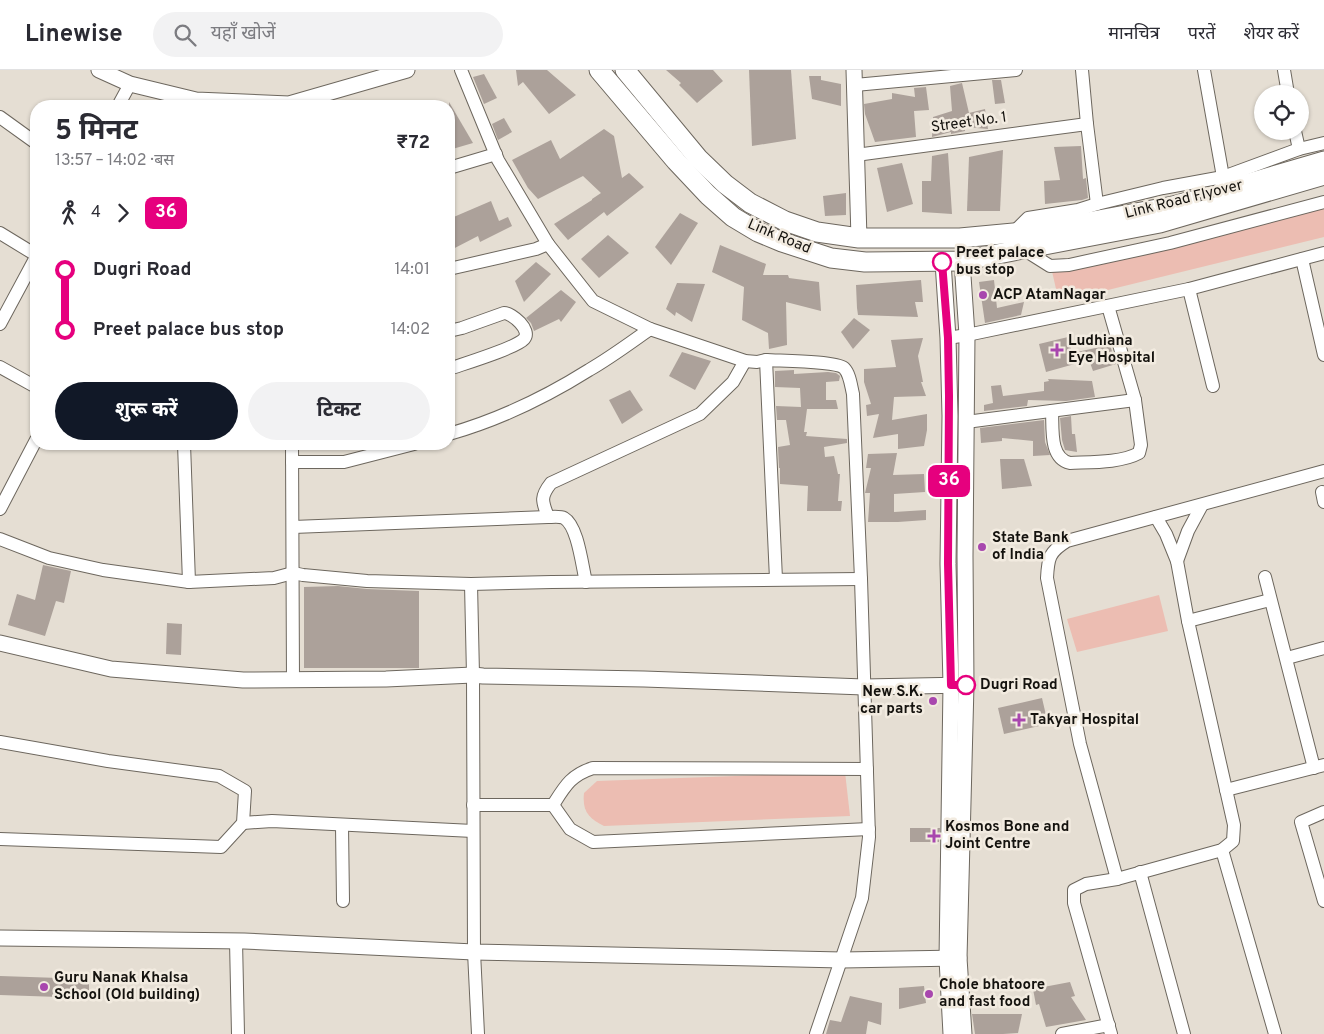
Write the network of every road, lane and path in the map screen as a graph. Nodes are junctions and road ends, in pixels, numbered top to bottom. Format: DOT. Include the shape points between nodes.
graph roads {
  1 [pos="99,70"];
  2 [pos="407,70"];
  3 [pos="461,70"];
  4 [pos="599,70"];
  5 [pos="625,70"];
  6 [pos="1016,70"];
  7 [pos="1082,70"];
  8 [pos="1204,70"];
  9 [pos="1284,70"];
  10 [pos="855,77"];
  11 [pos="130,84"];
  12 [pos="1286,85"];
  13 [pos="121,100"];
  14 [pos="196,100"];
  15 [pos="306,100"];
  16 [pos="0,117"];
  17 [pos="1087,124"];
  18 [pos="30,140"];
  19 [pos="1296,140"];
  20 [pos="1324,143"];
  21 [pos="1298,149"];
  22 [pos="496,154"];
  23 [pos="856,155"];
  24 [pos="1324,161"];
  25 [pos="455,166"];
  26 [pos="1324,175"];
  27 [pos="1223,176"];
  28 [pos="1324,202"];
  29 [pos="1097,204"];
  30 [pos="0,233"];
  31 [pos="1013,233"];
  32 [pos="859,238"];
  33 [pos="1039,238"];
  34 [pos="548,244"];
  35 [pos="1023,249"];
  36 [pos="30,252"];
  37 [pos="1324,253"];
  38 [pos="1302,259"];
  39 [pos="942,262"];
  40 [pos="962,262"];
  41 [pos="30,267"];
  42 [pos="455,268"];
  43 [pos="1189,289"];
  44 [pos="1108,306"];
  45 [pos="0,324"];
  46 [pos="455,330"];
  47 [pos="650,330"];
  48 [pos="967,335"];
  49 [pos="948,338"];
  50 [pos="1324,354"];
  51 [pos="766,360"];
  52 [pos="745,361"];
  53 [pos="0,367"];
  54 [pos="455,367"];
  55 [pos="30,384"];
  56 [pos="1213,386"];
  57 [pos="1134,400"];
  58 [pos="1052,411"];
  59 [pos="966,422"];
  60 [pos="455,432"];
  61 [pos="31,450"];
  62 [pos="184,450"];
  63 [pos="292,450"];
  64 [pos="391,450"];
  65 [pos="292,462"];
  66 [pos="1324,471"];
  67 [pos="1202,505"];
  68 [pos="0,509"];
  69 [pos="548,517"];
  70 [pos="1156,517"];
  71 [pos="292,527"];
  72 [pos="0,539"];
  73 [pos="1177,561"];
  74 [pos="293,573"];
  75 [pos="1265,577"];
  76 [pos="776,579"];
  77 [pos="861,579"];
  78 [pos="189,582"];
  79 [pos="586,582"];
  80 [pos="471,584"];
  81 [pos="1270,600"];
  82 [pos="1188,621"];
  83 [pos="0,643"];
  84 [pos="1324,648"];
  85 [pos="1287,658"];
  86 [pos="473,675"];
  87 [pos="294,681"];
  88 [pos="958,685"];
  89 [pos="864,686"];
  90 [pos="0,742"];
  91 [pos="1319,766"];
  92 [pos="867,769"];
  93 [pos="1226,790"];
  94 [pos="473,805"];
  95 [pos="553,805"];
  96 [pos="1324,812"];
  97 [pos="244,823"];
  98 [pos="342,826"];
  99 [pos="869,829"];
  100 [pos="473,831"];
  101 [pos="0,839"];
  102 [pos="1222,850"];
  103 [pos="1140,872"];
  104 [pos="1117,879"];
  105 [pos="343,901"];
  106 [pos="1324,901"];
  107 [pos="0,938"];
  108 [pos="236,941"];
  109 [pos="474,952"];
  110 [pos="953,959"];
  111 [pos="842,960"];
  112 [pos="1110,1030"];
  113 [pos="238,1034"];
  114 [pos="478,1034"];
  115 [pos="816,1034"];
  116 [pos="951,1034"];
  117 [pos="964,1034"];
  118 [pos="1062,1034"];
  119 [pos="1184,1034"];
  120 [pos="1275,1034"];
  1 -- 11 [label="street"];
  2 -- 15 [label="street"];
  3 -- 22 [label="street"];
  4 -- 39 [label="main road, Link Road" via="708,195 733,217 758,232 831,258 865,262"];
  5 -- 32 [label="main road, Link Road" via="698,158 750,203 784,221 817,232"];
  6 -- 10 [label="street"];
  7 -- 17 [label="street"];
  8 -- 27 [label="street"];
  9 -- 12 [label="street"];
  10 -- 23 [label="street"];
  11 -- 13 [label="street"];
  11 -- 14 [label="street"];
  16 -- 18 [label="street"];
  17 -- 23 [label="street, Street No. 1"];
  17 -- 29 [label="street"];
  19 -- 21 [label="street"];
  20 -- 21 [label="street"];
  21 -- 27 [label="street"];
  22 -- 25 [label="street"];
  22 -- 34 [label="street"];
  23 -- 32 [label="street"];
  24 -- 33 [label="main road, Link Road Flyover" via="1173,206 1088,222"];
  26 -- 33 [label="main road, Link Road Flyover" via="1160,223"];
  27 -- 29 [label="street"];
  28 -- 35 [label="street" via="1170,243 1069,265 1050,266"];
  29 -- 31 [label="street" via="1028,218"];
  30 -- 36 [label="street"];
  31 -- 32 [label="main road, Link Road" via="960,238"];
  31 -- 33 [label="main road, Link Road Flyover"];
  33 -- 35 [label="main road, Link Road Flyover"];
  34 -- 42 [label="street"];
  34 -- 47 [label="street" via="593,301"];
  35 -- 40 [label="main road, Link Road"];
  37 -- 38 [label="street"];
  38 -- 43 [label="street"];
  38 -- 50 [label="street"];
  39 -- 40 [label="main road, Link Road"];
  39 -- 49 [label="street"];
  40 -- 48 [label="street"];
  41 -- 45 [label="street"];
  43 -- 44 [label="street"];
  43 -- 56 [label="street"];
  44 -- 48 [label="street"];
  44 -- 57 [label="street"];
  46 -- 54 [label="street" via="508,313 524,326 526,333 524,339 512,346"];
  47 -- 52 [label="street"];
  47 -- 60 [label="street" via="588,371 534,401"];
  48 -- 49 [label="street"];
  48 -- 59 [label="street"];
  49 -- 88 [label="street" via="948,564"];
  51 -- 52 [label="street"];
  51 -- 76 [label="street"];
  51 -- 77 [label="street" via="837,365 848,374 853,394"];
  52 -- 69 [label="street" via="733,382 700,414 550,483 542,501"];
  53 -- 55 [label="street"];
  57 -- 58 [label="street"];
  57 -- 58 [label="street" via="1140,451 1137,455 1114,460 1064,462 1054,446"];
  58 -- 59 [label="street"];
  59 -- 88 [label="street" via="965,556"];
  61 -- 68 [label="street"];
  62 -- 78 [label="street"];
  63 -- 65 [label="street"];
  64 -- 65 [label="street" via="344,462"];
  65 -- 71 [label="street"];
  66 -- 67 [label="street"];
  67 -- 70 [label="street"];
  67 -- 73 [label="street"];
  69 -- 71 [label="street"];
  69 -- 79 [label="street" via="563,518 569,524"];
  70 -- 73 [label="street"];
  70 -- 104 [label="street" via="1067,541 1056,548 1048,561 1047,578 1080,744"];
  71 -- 74 [label="street"];
  72 -- 78 [label="street" via="49,558 103,570"];
  73 -- 82 [label="street"];
  74 -- 78 [label="street" via="274,578"];
  74 -- 80 [label="street" via="367,581"];
  74 -- 87 [label="street"];
  75 -- 81 [label="street"];
  76 -- 77 [label="street"];
  76 -- 79 [label="street"];
  77 -- 89 [label="street"];
  79 -- 80 [label="street"];
  80 -- 86 [label="street"];
  81 -- 82 [label="street"];
  81 -- 85 [label="street"];
  82 -- 93 [label="street"];
  83 -- 87 [label="street" via="111,669"];
  84 -- 85 [label="street"];
  85 -- 91 [label="street"];
  86 -- 87 [label="street"];
  86 -- 89 [label="street"];
  86 -- 94 [label="street"];
  88 -- 89 [label="street"];
  88 -- 110 [label="street"];
  89 -- 92 [label="street"];
  90 -- 97 [label="street" via="219,776 245,791"];
  91 -- 93 [label="street"];
  92 -- 95 [label="street" via="593,768 580,772 564,787"];
  92 -- 99 [label="street"];
  93 -- 102 [label="street" via="1234,825 1233,841"];
  94 -- 95 [label="street"];
  94 -- 100 [label="street"];
  95 -- 99 [label="street" via="570,829 593,842"];
  96 -- 106 [label="street" via="1301,822"];
  97 -- 98 [label="street" via="272,821"];
  97 -- 101 [label="street" via="221,847"];
  98 -- 100 [label="street"];
  98 -- 105 [label="street"];
  99 -- 111 [label="street" via="862,898"];
  100 -- 109 [label="street"];
  102 -- 103 [label="street"];
  102 -- 120 [label="street"];
  103 -- 104 [label="street"];
  103 -- 119 [label="street"];
  104 -- 112 [label="street" via="1086,884 1074,890 1074,902"];
  107 -- 108 [label="street"];
  108 -- 109 [label="street"];
  108 -- 113 [label="street"];
  109 -- 111 [label="street"];
  109 -- 114 [label="street"];
  110 -- 111 [label="street"];
  110 -- 116 [label="street"];
  110 -- 117 [label="street"];
  111 -- 115 [label="street"];
  112 -- 118 [label="street"];
}
